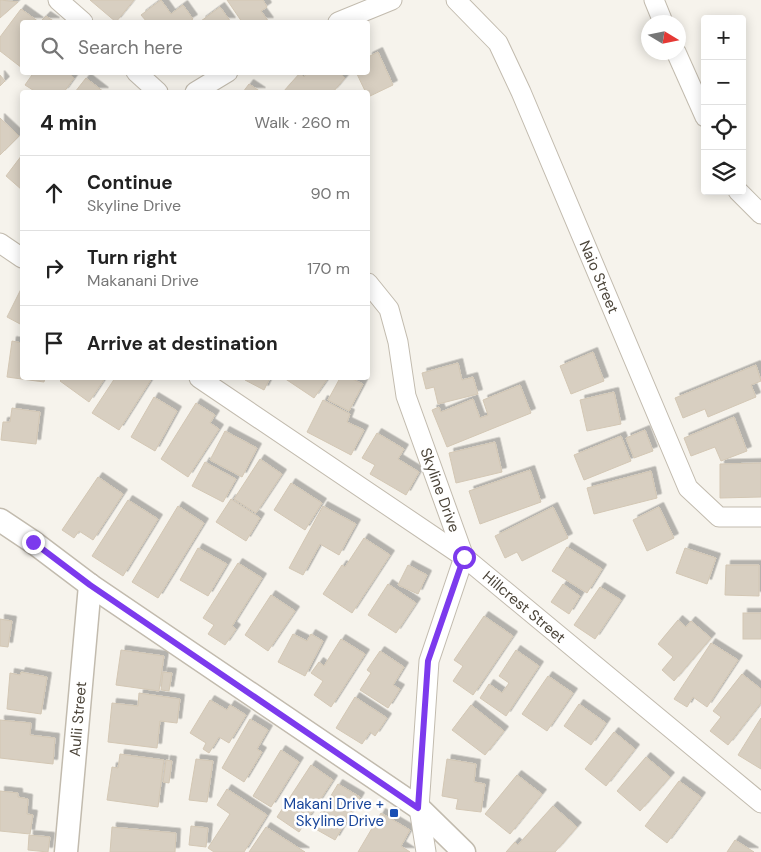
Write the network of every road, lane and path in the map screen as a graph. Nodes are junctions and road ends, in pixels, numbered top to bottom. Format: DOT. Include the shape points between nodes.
graph roads {
  1 [pos="58,0"];
  2 [pos="392,0"];
  3 [pos="456,0"];
  4 [pos="654,0"];
  5 [pos="660,15"];
  6 [pos="80,20"];
  7 [pos="343,20"];
  8 [pos="680,60"];
  9 [pos="139,75"];
  10 [pos="223,75"];
  11 [pos="156,90"];
  12 [pos="198,90"];
  13 [pos="701,109"];
  14 [pos="742,195"];
  15 [pos="761,214"];
  16 [pos="0,243"];
  17 [pos="20,257"];
  18 [pos="370,285"];
  19 [pos="202,380"];
  20 [pos="761,517"];
  21 [pos="0,520"];
  22 [pos="464,557"];
  23 [pos="90,585"];
  24 [pos="761,803"];
  25 [pos="418,808"];
  26 [pos="66,852"];
  27 [pos="426,852"];
  28 [pos="464,852"];
  1 -- 6 [label="street"];
  2 -- 7 [label="street"];
  3 -- 20 [label="street, Naio Street" via="498,43 688,488 718,517"];
  4 -- 5 [label="street"];
  8 -- 13 [label="street"];
  9 -- 11 [label="street"];
  10 -- 12 [label="street"];
  14 -- 15 [label="street"];
  16 -- 17 [label="street"];
  18 -- 22 [label="street, Skyline Drive" via="389,309 398,342 406,396"];
  19 -- 22 [label="street, Hillcrest Street"];
  21 -- 23 [label="street"];
  22 -- 24 [label="street, Hillcrest Street"];
  22 -- 25 [label="street" via="428,661"];
  23 -- 25 [label="street"];
  23 -- 26 [label="street, Aulii Street"];
  25 -- 27 [label="street"];
  25 -- 28 [label="street"];
}
